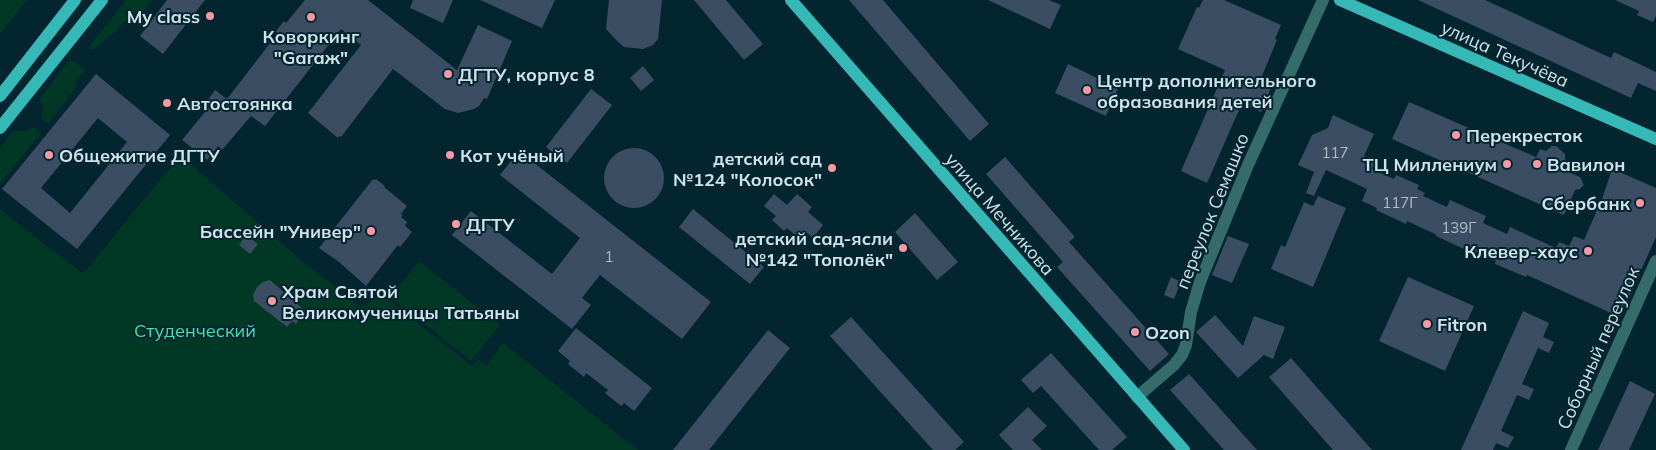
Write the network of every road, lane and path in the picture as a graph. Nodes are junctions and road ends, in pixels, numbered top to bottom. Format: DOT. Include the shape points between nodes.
graph roads {
  1 [pos="75,0"];
  2 [pos="102,0"];
  3 [pos="792,0"];
  4 [pos="1323,0"];
  5 [pos="1340,0"];
  6 [pos="0,96"];
  7 [pos="0,128"];
  8 [pos="1656,139"];
  9 [pos="1656,261"];
  10 [pos="1137,397"];
  11 [pos="1184,450"];
  12 [pos="1571,450"];
  1 -- 6 [label="main road"];
  2 -- 7 [label="main road"];
  3 -- 10 [label="main road, улица Мечникова"];
  4 -- 10 [label="street, переулок Семашко" via="1248,165 1200,282 1182,355"];
  5 -- 8 [label="main road, улица Текучёва"];
  9 -- 12 [label="street, Соборный переулок"];
  10 -- 11 [label="main road, улица Мечникова"];
}
